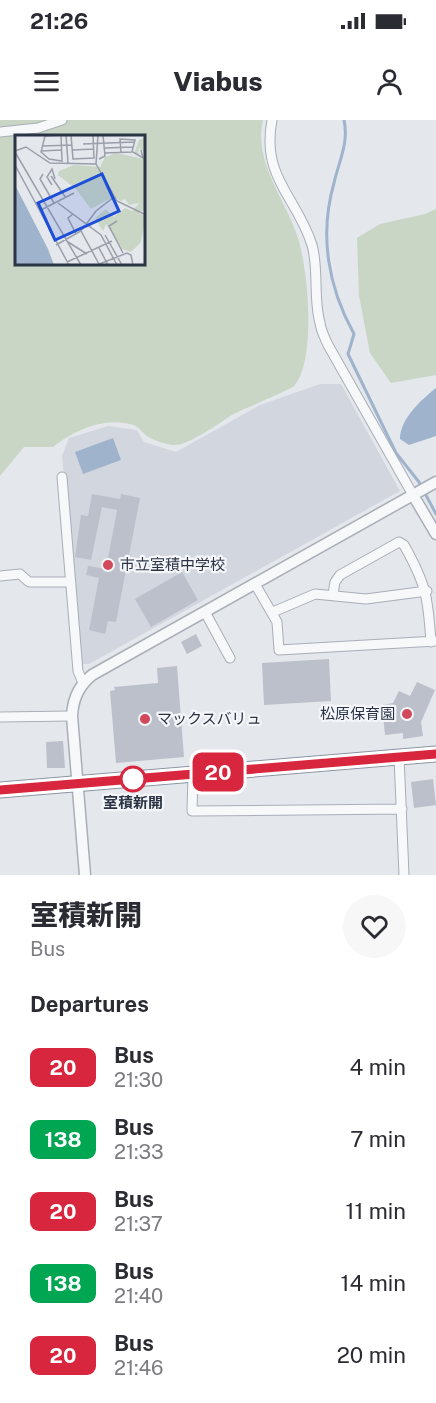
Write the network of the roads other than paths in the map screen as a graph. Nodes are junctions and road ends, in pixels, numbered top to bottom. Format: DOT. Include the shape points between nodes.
graph roads {
  1 [pos="62,120"];
  2 [pos="272,120"];
  3 [pos="0,132"];
  4 [pos="62,477"];
  5 [pos="436,482"];
  6 [pos="413,495"];
  7 [pos="436,534"];
  8 [pos="0,576"];
  9 [pos="70,582"];
  10 [pos="255,584"];
  11 [pos="426,591"];
  12 [pos="333,594"];
  13 [pos="205,612"];
  14 [pos="273,612"];
  15 [pos="433,641"];
  16 [pos="230,658"];
  17 [pos="83,682"];
  18 [pos="72,716"];
  19 [pos="0,717"];
  20 [pos="436,754"];
  21 [pos="399,756"];
  22 [pos="193,774"];
  23 [pos="78,783"];
  24 [pos="0,790"];
  25 [pos="402,809"];
  26 [pos="85,875"];
  27 [pos="404,875"];
  1 -- 3 [label="street" via="38,128"];
  2 -- 6 [label="street" via="270,155 281,187 312,246 319,323"];
  4 -- 9 [label="street"];
  5 -- 6 [label="street"];
  6 -- 7 [label="street"];
  6 -- 10 [label="street"];
  8 -- 9 [label="street" via="20,574 29,582"];
  9 -- 17 [label="street" via="78,671"];
  10 -- 13 [label="street"];
  10 -- 14 [label="street"];
  11 -- 12 [label="street" via="366,599"];
  11 -- 12 [label="street" via="422,575 399,542 340,575"];
  11 -- 15 [label="street"];
  12 -- 14 [label="street" via="315,594"];
  13 -- 16 [label="street"];
  13 -- 17 [label="street"];
  14 -- 15 [label="street" via="279,650"];
  17 -- 18 [label="street" via="72,703"];
  18 -- 19 [label="street"];
  18 -- 23 [label="street"];
  20 -- 21 [label="highway"];
  21 -- 22 [label="highway"];
  21 -- 25 [label="street"];
  22 -- 23 [label="highway"];
  22 -- 25 [label="street" via="192,810"];
  23 -- 24 [label="highway"];
  23 -- 26 [label="street"];
  25 -- 27 [label="street"];
}
